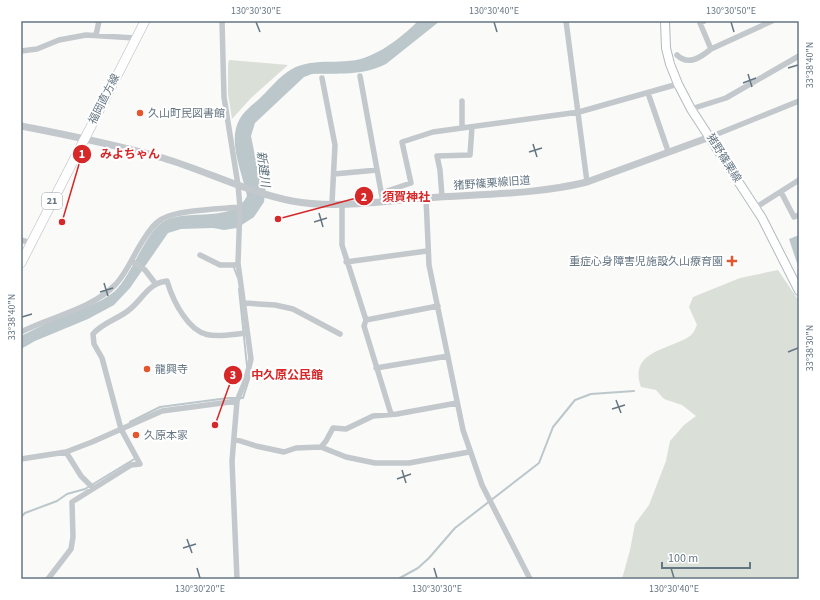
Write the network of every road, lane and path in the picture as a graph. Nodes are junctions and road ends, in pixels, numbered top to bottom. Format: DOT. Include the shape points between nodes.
graph roads {
  1 [pos="100,21"];
  2 [pos="145,21"];
  3 [pos="222,21"];
  4 [pos="566,21"];
  5 [pos="665,21"];
  6 [pos="704,21"];
  7 [pos="772,21"];
  8 [pos="96,35"];
  9 [pos="135,38"];
  10 [pos="711,49"];
  11 [pos="21,51"];
  12 [pos="677,55"];
  13 [pos="799,56"];
  14 [pos="360,76"];
  15 [pos="322,78"];
  16 [pos="678,84"];
  17 [pos="648,93"];
  18 [pos="462,101"];
  19 [pos="799,101"];
  20 [pos="691,109"];
  21 [pos="579,112"];
  22 [pos="21,126"];
  23 [pos="472,127"];
  24 [pos="462,128"];
  25 [pos="710,137"];
  26 [pos="84,138"];
  27 [pos="668,151"];
  28 [pos="377,170"];
  29 [pos="334,174"];
  30 [pos="799,180"];
  31 [pos="587,182"];
  32 [pos="238,185"];
  33 [pos="781,192"];
  34 [pos="381,193"];
  35 [pos="442,197"];
  36 [pos="426,198"];
  37 [pos="382,201"];
  38 [pos="332,203"];
  39 [pos="342,204"];
  40 [pos="240,207"];
  41 [pos="755,208"];
  42 [pos="799,215"];
  43 [pos="21,240"];
  44 [pos="31,243"];
  45 [pos="427,251"];
  46 [pos="200,255"];
  47 [pos="132,261"];
  48 [pos="346,262"];
  49 [pos="21,263"];
  50 [pos="238,265"];
  51 [pos="155,283"];
  52 [pos="799,291"];
  53 [pos="244,303"];
  54 [pos="438,306"];
  55 [pos="366,320"];
  56 [pos="21,332"];
  57 [pos="246,333"];
  58 [pos="340,334"];
  59 [pos="448,356"];
  60 [pos="376,368"];
  61 [pos="237,401"];
  62 [pos="457,403"];
  63 [pos="391,414"];
  64 [pos="121,429"];
  65 [pos="234,439"];
  66 [pos="321,447"];
  67 [pos="66,452"];
  68 [pos="469,452"];
  69 [pos="21,459"];
  70 [pos="93,488"];
  71 [pos="48,579"];
  72 [pos="237,579"];
  73 [pos="530,579"];
  1 -- 8 [label="street"];
  2 -- 9 [label="main road, 福岡直方線 / 21"];
  3 -- 32 [label="street" via="224,97"];
  4 -- 21 [label="street"];
  5 -- 16 [label="main road, 猪野篠栗線" via="668,56"];
  6 -- 10 [label="street" via="700,23"];
  7 -- 10 [label="street"];
  8 -- 9 [label="street"];
  8 -- 11 [label="street" via="59,40 37,49"];
  9 -- 26 [label="main road, 福岡直方線 / 21"];
  10 -- 12 [label="street" via="689,62 683,61"];
  13 -- 20 [label="street" via="726,98"];
  14 -- 28 [label="street"];
  15 -- 29 [label="street" via="335,145"];
  16 -- 17 [label="street"];
  16 -- 20 [label="main road, 猪野篠栗線"];
  17 -- 21 [label="street"];
  17 -- 27 [label="street"];
  18 -- 24 [label="street"];
  19 -- 25 [label="street"];
  20 -- 25 [label="main road, 猪野篠栗線"];
  21 -- 23 [label="street"];
  21 -- 31 [label="street"];
  22 -- 26 [label="street, 猪野篠栗線旧道"];
  23 -- 24 [label="street"];
  23 -- 35 [label="street" via="470,155 437,156"];
  24 -- 34 [label="street" via="433,132 402,142 411,183"];
  25 -- 27 [label="street, 猪野篠栗線旧道"];
  25 -- 41 [label="main road, 猪野篠栗線"];
  26 -- 32 [label="street, 猪野篠栗線旧道" via="163,158"];
  26 -- 44 [label="main road, 福岡直方線 / 21"];
  27 -- 31 [label="street, 猪野篠栗線旧道"];
  28 -- 29 [label="street"];
  28 -- 34 [label="street"];
  29 -- 38 [label="street"];
  30 -- 33 [label="street"];
  31 -- 35 [label="street, 猪野篠栗線旧道" via="528,192"];
  32 -- 38 [label="street, 猪野篠栗線旧道" via="294,201"];
  32 -- 40 [label="street"];
  33 -- 41 [label="street"];
  33 -- 42 [label="street" via="794,217"];
  34 -- 37 [label="street"];
  35 -- 36 [label="street, 猪野篠栗線旧道"];
  36 -- 37 [label="street, 猪野篠栗線旧道"];
  36 -- 45 [label="street"];
  37 -- 39 [label="street, 猪野篠栗線旧道"];
  38 -- 39 [label="street, 猪野篠栗線旧道"];
  39 -- 48 [label="street" via="342,245"];
  40 -- 47 [label="street" via="163,218 155,224"];
  40 -- 50 [label="street"];
  41 -- 52 [label="main road, 猪野篠栗線"];
  43 -- 44 [label="street"];
  44 -- 49 [label="main road, 福岡直方線 / 21"];
  45 -- 48 [label="street"];
  45 -- 54 [label="street"];
  46 -- 50 [label="street" via="220,265"];
  47 -- 51 [label="street" via="145,270"];
  47 -- 56 [label="street" via="116,284 92,302"];
  48 -- 55 [label="street"];
  50 -- 53 [label="street"];
  51 -- 57 [label="street" via="167,281 172,298 196,331 218,336"];
  51 -- 64 [label="street" via="128,311 93,334"];
  53 -- 57 [label="street"];
  53 -- 58 [label="street" via="293,309"];
  54 -- 55 [label="street"];
  54 -- 59 [label="street"];
  55 -- 60 [label="street" via="364,326"];
  57 -- 61 [label="street" via="251,359"];
  59 -- 60 [label="street"];
  59 -- 62 [label="street"];
  60 -- 63 [label="street"];
  61 -- 64 [label="street" via="162,411"];
  61 -- 65 [label="street"];
  62 -- 63 [label="street"];
  62 -- 68 [label="street"];
  63 -- 66 [label="street" via="373,416 346,429 333,428"];
  64 -- 67 [label="street"];
  64 -- 70 [label="street" via="140,464 131,465"];
  65 -- 66 [label="street" via="284,452 296,448"];
  65 -- 72 [label="street" via="232,461"];
  66 -- 68 [label="street" via="346,457 375,463 409,463"];
  67 -- 69 [label="street"];
  67 -- 70 [label="street" via="81,476"];
  68 -- 73 [label="street" via="491,505"];
  70 -- 71 [label="street" via="72,502 71,549"];
}
